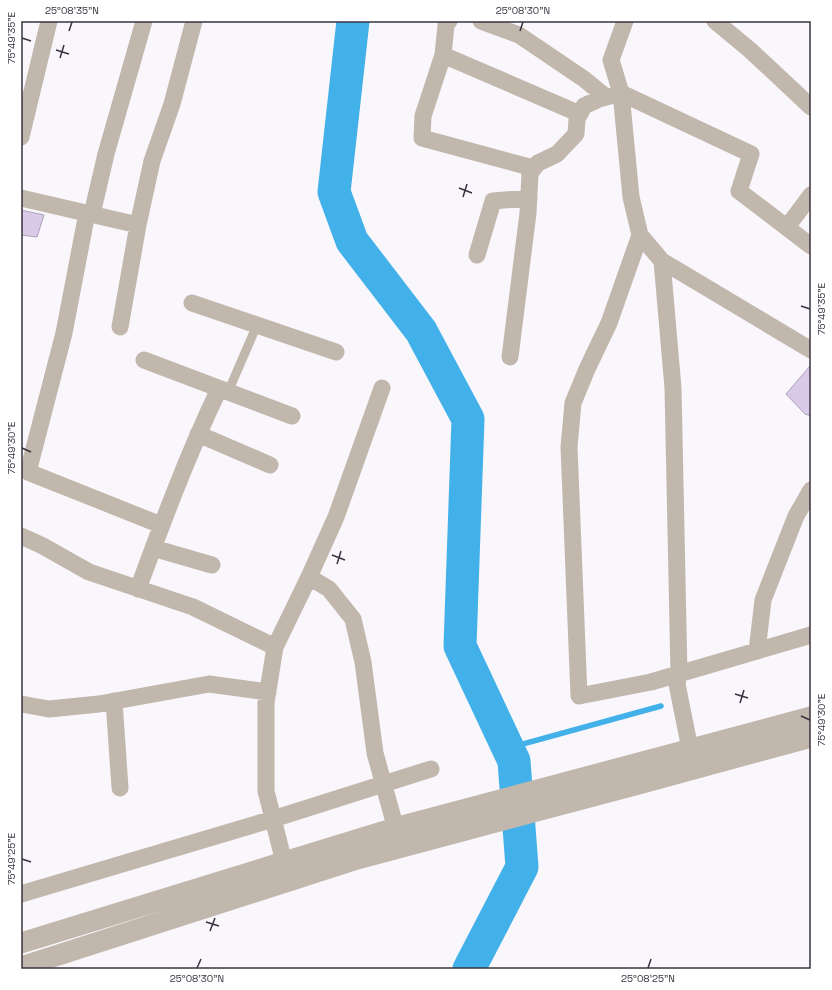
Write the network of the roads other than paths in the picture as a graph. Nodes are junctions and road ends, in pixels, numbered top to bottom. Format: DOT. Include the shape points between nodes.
graph roads {
  1 [pos="49,21"];
  2 [pos="144,21"];
  3 [pos="194,21"];
  4 [pos="449,21"];
  5 [pos="481,21"];
  6 [pos="625,21"];
  7 [pos="715,21"];
  8 [pos="443,55"];
  9 [pos="613,95"];
  10 [pos="811,107"];
  11 [pos="580,114"];
  12 [pos="22,131"];
  13 [pos="533,168"];
  14 [pos="811,195"];
  15 [pos="21,198"];
  16 [pos="529,198"];
  17 [pos="90,214"];
  18 [pos="138,225"];
  19 [pos="787,227"];
  20 [pos="640,234"];
  21 [pos="811,246"];
  22 [pos="477,255"];
  23 [pos="662,261"];
  24 [pos="192,303"];
  25 [pos="257,325"];
  26 [pos="120,327"];
  27 [pos="811,350"];
  28 [pos="336,352"];
  29 [pos="510,357"];
  30 [pos="144,360"];
  31 [pos="382,388"];
  32 [pos="224,390"];
  33 [pos="292,416"];
  34 [pos="198,434"];
  35 [pos="270,465"];
  36 [pos="811,490"];
  37 [pos="161,525"];
  38 [pos="21,536"];
  39 [pos="153,548"];
  40 [pos="212,565"];
  41 [pos="309,577"];
  42 [pos="138,588"];
  43 [pos="811,635"];
  44 [pos="275,647"];
  45 [pos="757,651"];
  46 [pos="679,674"];
  47 [pos="268,692"];
  48 [pos="114,701"];
  49 [pos="21,704"];
  50 [pos="811,717"];
  51 [pos="811,737"];
  52 [pos="690,749"];
  53 [pos="431,769"];
  54 [pos="383,784"];
  55 [pos="120,788"];
  56 [pos="273,819"];
  57 [pos="395,828"];
  58 [pos="402,848"];
  59 [pos="284,862"];
  60 [pos="21,894"];
  61 [pos="21,943"];
  62 [pos="21,967"];
  1 -- 12 [label="street"];
  2 -- 17 [label="street"];
  3 -- 18 [label="street" via="172,104 152,161"];
  4 -- 8 [label="street" via="446,25"];
  5 -- 9 [label="street" via="519,35 584,79"];
  6 -- 9 [label="street" via="612,60"];
  7 -- 10 [label="street"];
  8 -- 11 [label="street"];
  8 -- 13 [label="street" via="423,116 422,138"];
  9 -- 11 [label="street" via="584,106"];
  9 -- 19 [label="street" via="751,154 739,191"];
  9 -- 20 [label="street"];
  11 -- 13 [label="street" via="576,134 557,154"];
  13 -- 16 [label="street" via="530,173"];
  14 -- 19 [label="street"];
  15 -- 17 [label="street"];
  16 -- 22 [label="street" via="493,201"];
  16 -- 29 [label="street"];
  17 -- 18 [label="street"];
  17 -- 37 [label="street" via="64,333 28,472"];
  18 -- 26 [label="street"];
  19 -- 21 [label="street"];
  20 -- 23 [label="street"];
  20 -- 46 [label="street" via="609,323 573,403 569,447 579,696"];
  23 -- 27 [label="street"];
  23 -- 46 [label="street" via="673,388"];
  24 -- 25 [label="street"];
  25 -- 28 [label="street"];
  25 -- 32 [label="lane"];
  30 -- 32 [label="street"];
  31 -- 41 [label="street" via="336,517"];
  32 -- 33 [label="street"];
  32 -- 34 [label="street"];
  34 -- 35 [label="street"];
  34 -- 37 [label="street"];
  36 -- 45 [label="street" via="796,516 763,600"];
  37 -- 39 [label="street"];
  38 -- 42 [label="street" via="89,572"];
  39 -- 40 [label="street"];
  39 -- 42 [label="street"];
  41 -- 44 [label="street"];
  41 -- 54 [label="street" via="329,589 353,619 363,662 375,753"];
  42 -- 44 [label="street" via="193,607"];
  43 -- 45 [label="street"];
  44 -- 47 [label="street"];
  45 -- 46 [label="street"];
  46 -- 52 [label="street" via="679,691"];
  47 -- 48 [label="street" via="209,684"];
  47 -- 56 [label="street" via="266,791"];
  48 -- 49 [label="street" via="48,709"];
  48 -- 55 [label="street"];
  50 -- 52 [label="street"];
  51 -- 58 [label="street"];
  52 -- 57 [label="street"];
  53 -- 54 [label="street"];
  54 -- 56 [label="street"];
  54 -- 57 [label="street"];
  56 -- 59 [label="street"];
  56 -- 60 [label="street"];
  57 -- 58 [label="street"];
  57 -- 59 [label="street"];
  58 -- 62 [label="street"];
  59 -- 61 [label="street"];
}
